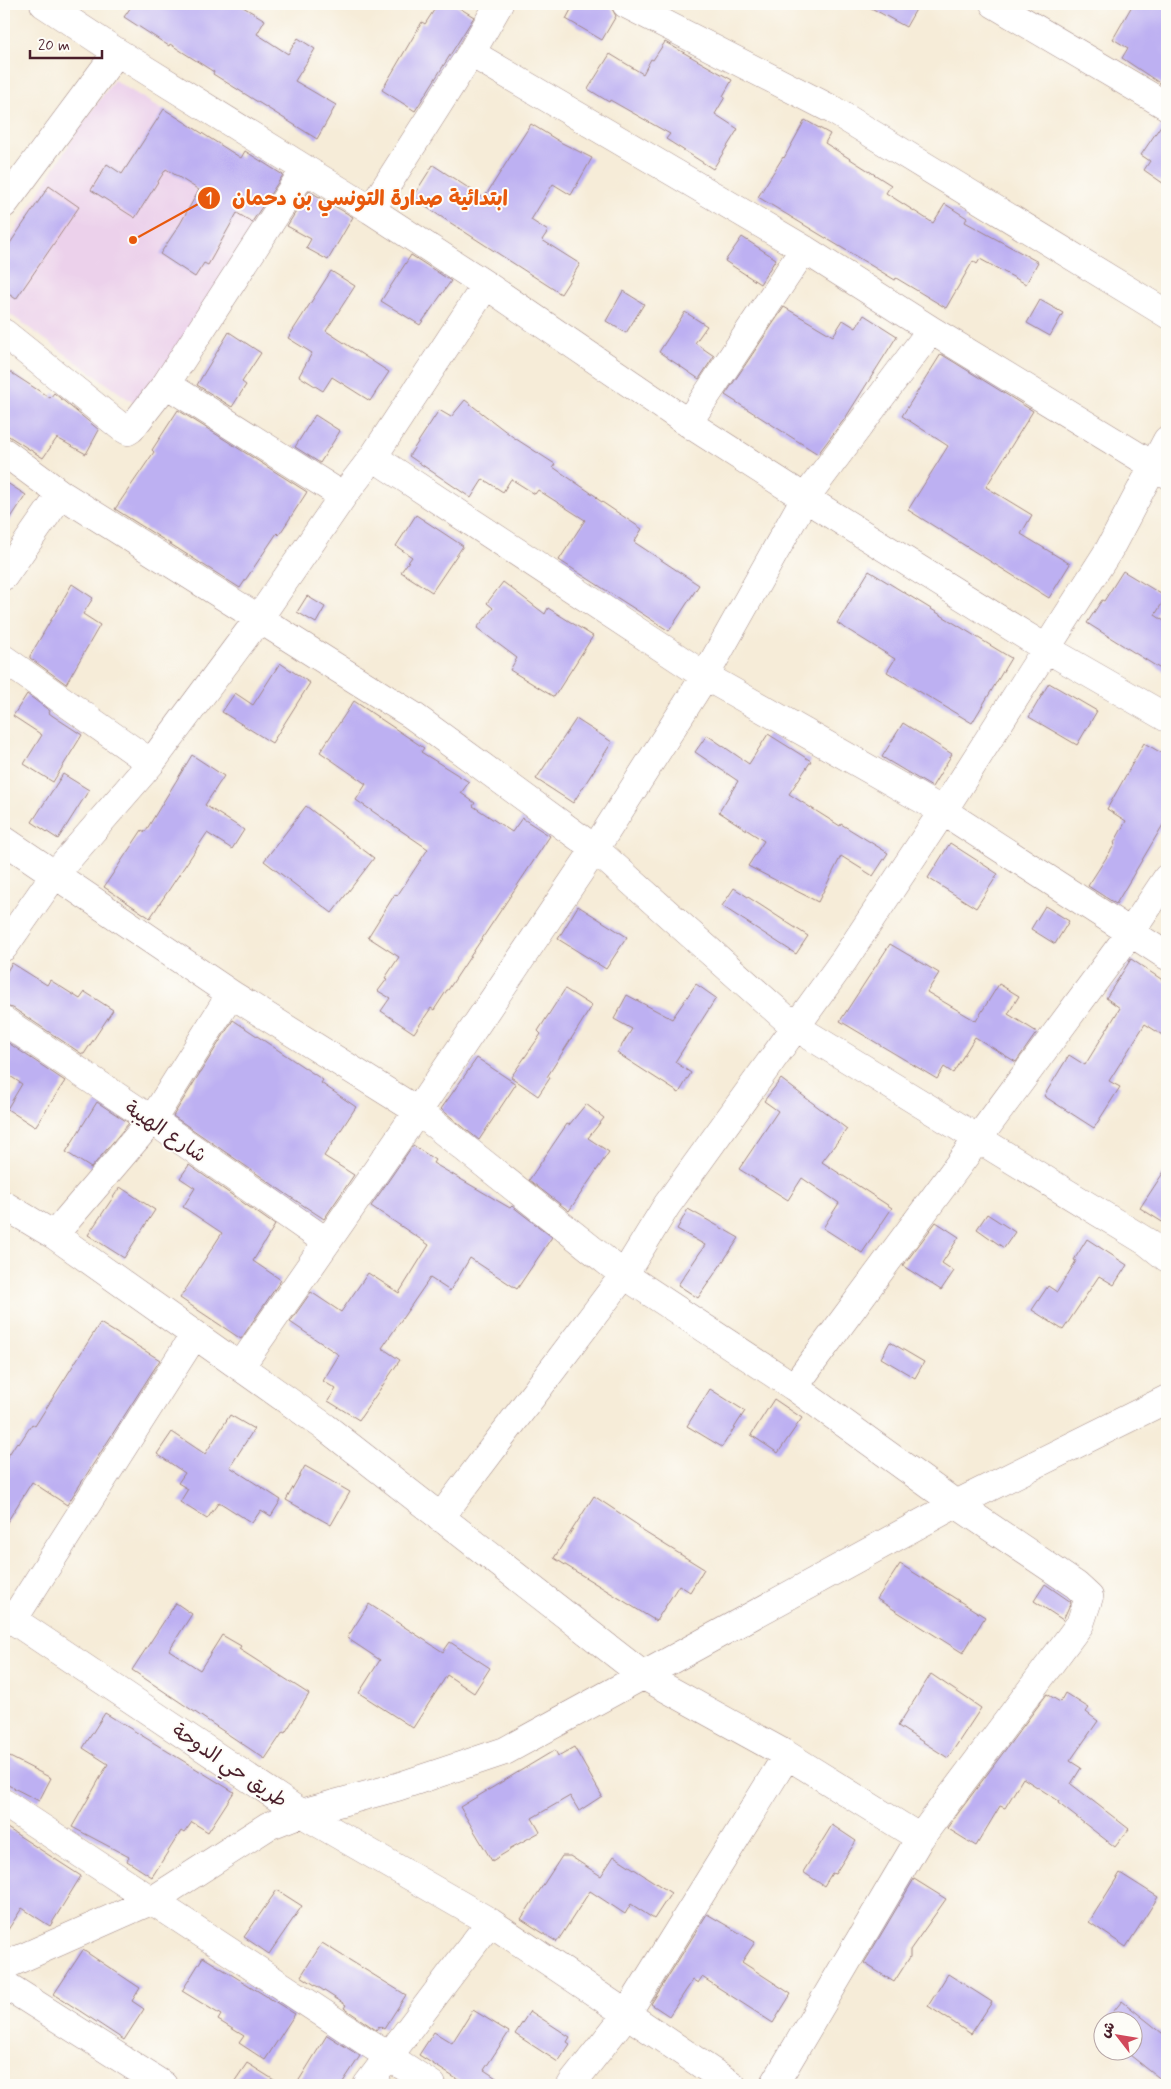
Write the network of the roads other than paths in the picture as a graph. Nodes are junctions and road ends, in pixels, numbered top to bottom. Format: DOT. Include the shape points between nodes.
graph roads {
  1 [pos="44,4"];
  2 [pos="499,4"];
  3 [pos="626,4"];
  4 [pos="994,4"];
  5 [pos="117,52"];
  6 [pos="471,53"];
  7 [pos="1167,106"];
  8 [pos="305,169"];
  9 [pos="7,193"];
  10 [pos="371,210"];
  11 [pos="804,249"];
  12 [pos="486,285"];
  13 [pos="1167,314"];
  14 [pos="930,330"];
  15 [pos="4,333"];
  16 [pos="166,384"];
  17 [pos="688,423"];
  18 [pos="1167,440"];
  19 [pos="4,452"];
  20 [pos="373,457"];
  21 [pos="1160,470"];
  22 [pos="61,494"];
  23 [pos="343,496"];
  24 [pos="805,498"];
  25 [pos="4,576"];
  26 [pos="259,618"];
  27 [pos="1047,649"];
  28 [pos="4,659"];
  29 [pos="705,676"];
  30 [pos="1167,718"];
  31 [pos="151,763"];
  32 [pos="943,811"];
  33 [pos="4,840"];
  34 [pos="596,850"];
  35 [pos="55,874"];
  36 [pos="1167,878"];
  37 [pos="1131,932"];
  38 [pos="4,947"];
  39 [pos="1167,956"];
  40 [pos="231,994"];
  41 [pos="4,1021"];
  42 [pos="794,1026"];
  43 [pos="418,1111"];
  44 [pos="152,1120"];
  45 [pos="978,1139"];
  46 [pos="4,1205"];
  47 [pos="54,1235"];
  48 [pos="327,1242"];
  49 [pos="1167,1258"];
  50 [pos="624,1275"];
  51 [pos="195,1334"];
  52 [pos="240,1367"];
  53 [pos="794,1387"];
  54 [pos="1167,1399"];
  55 [pos="956,1504"];
  56 [pos="440,1518"];
  57 [pos="9,1617"];
  58 [pos="644,1676"];
  59 [pos="787,1755"];
  60 [pos="4,1803"];
  61 [pos="301,1814"];
  62 [pos="920,1838"];
  63 [pos="152,1900"];
  64 [pos="490,1922"];
  65 [pos="4,1966"];
  66 [pos="4,1984"];
  67 [pos="626,2015"];
  68 [pos="389,2057"];
  69 [pos="163,2085"];
  70 [pos="367,2085"];
  71 [pos="432,2085"];
  72 [pos="571,2085"];
  73 [pos="732,2085"];
  74 [pos="774,2085"];
  1 -- 5 [label="street"];
  2 -- 6 [label="street"];
  3 -- 13 [label="street" via="833,110"];
  4 -- 7 [label="street"];
  5 -- 8 [label="street"];
  5 -- 9 [label="street"];
  6 -- 10 [label="street"];
  6 -- 11 [label="street"];
  8 -- 10 [label="street"];
  8 -- 16 [label="street"];
  10 -- 12 [label="street"];
  11 -- 14 [label="street"];
  11 -- 17 [label="street"];
  12 -- 17 [label="street"];
  12 -- 20 [label="street"];
  14 -- 21 [label="street"];
  14 -- 24 [label="street"];
  15 -- 16 [label="street" via="128,431"];
  16 -- 23 [label="street"];
  17 -- 24 [label="street"];
  18 -- 21 [label="street"];
  19 -- 22 [label="street"];
  20 -- 23 [label="street"];
  20 -- 29 [label="street"];
  21 -- 27 [label="street"];
  22 -- 25 [label="street"];
  22 -- 26 [label="street"];
  23 -- 26 [label="street"];
  24 -- 27 [label="street"];
  24 -- 29 [label="street"];
  26 -- 31 [label="street"];
  26 -- 34 [label="street" via="412,715"];
  27 -- 30 [label="street"];
  27 -- 32 [label="street"];
  28 -- 31 [label="street"];
  29 -- 32 [label="street"];
  29 -- 34 [label="street"];
  31 -- 35 [label="street"];
  32 -- 37 [label="street"];
  32 -- 42 [label="street" via="844,960"];
  33 -- 35 [label="street"];
  34 -- 42 [label="street"];
  34 -- 43 [label="street"];
  35 -- 38 [label="street"];
  35 -- 40 [label="street"];
  36 -- 37 [label="street"];
  37 -- 39 [label="street"];
  37 -- 45 [label="street"];
  40 -- 43 [label="street"];
  40 -- 44 [label="street"];
  41 -- 44 [label="street, شارع الهيبة"];
  42 -- 45 [label="street"];
  42 -- 50 [label="street" via="667,1205"];
  43 -- 48 [label="street"];
  43 -- 50 [label="street"];
  44 -- 47 [label="street"];
  44 -- 48 [label="street, شارع الهيبة"];
  45 -- 49 [label="street" via="1147,1242"];
  45 -- 53 [label="street"];
  46 -- 47 [label="street"];
  47 -- 51 [label="street"];
  48 -- 52 [label="street"];
  50 -- 53 [label="street"];
  50 -- 56 [label="street"];
  51 -- 52 [label="street"];
  51 -- 57 [label="street"];
  52 -- 56 [label="street" via="325,1427"];
  53 -- 55 [label="street"];
  54 -- 55 [label="street"];
  55 -- 58 [label="street"];
  55 -- 62 [label="street" via="1076,1584 1088,1597 1080,1624"];
  56 -- 58 [label="street"];
  57 -- 61 [label="street, طريق حي الدوحة"];
  58 -- 59 [label="street"];
  58 -- 61 [label="street" via="505,1751 397,1787"];
  59 -- 62 [label="street"];
  59 -- 67 [label="street"];
  60 -- 63 [label="street"];
  61 -- 63 [label="street, طريق حي الدوحة" via="268,1826"];
  61 -- 64 [label="street"];
  62 -- 74 [label="street"];
  63 -- 65 [label="street, طريق حي الدوحة"];
  63 -- 68 [label="street"];
  64 -- 67 [label="street"];
  64 -- 68 [label="street"];
  66 -- 69 [label="street"];
  67 -- 72 [label="street"];
  67 -- 73 [label="street"];
  68 -- 70 [label="street"];
  68 -- 71 [label="street"];
}
